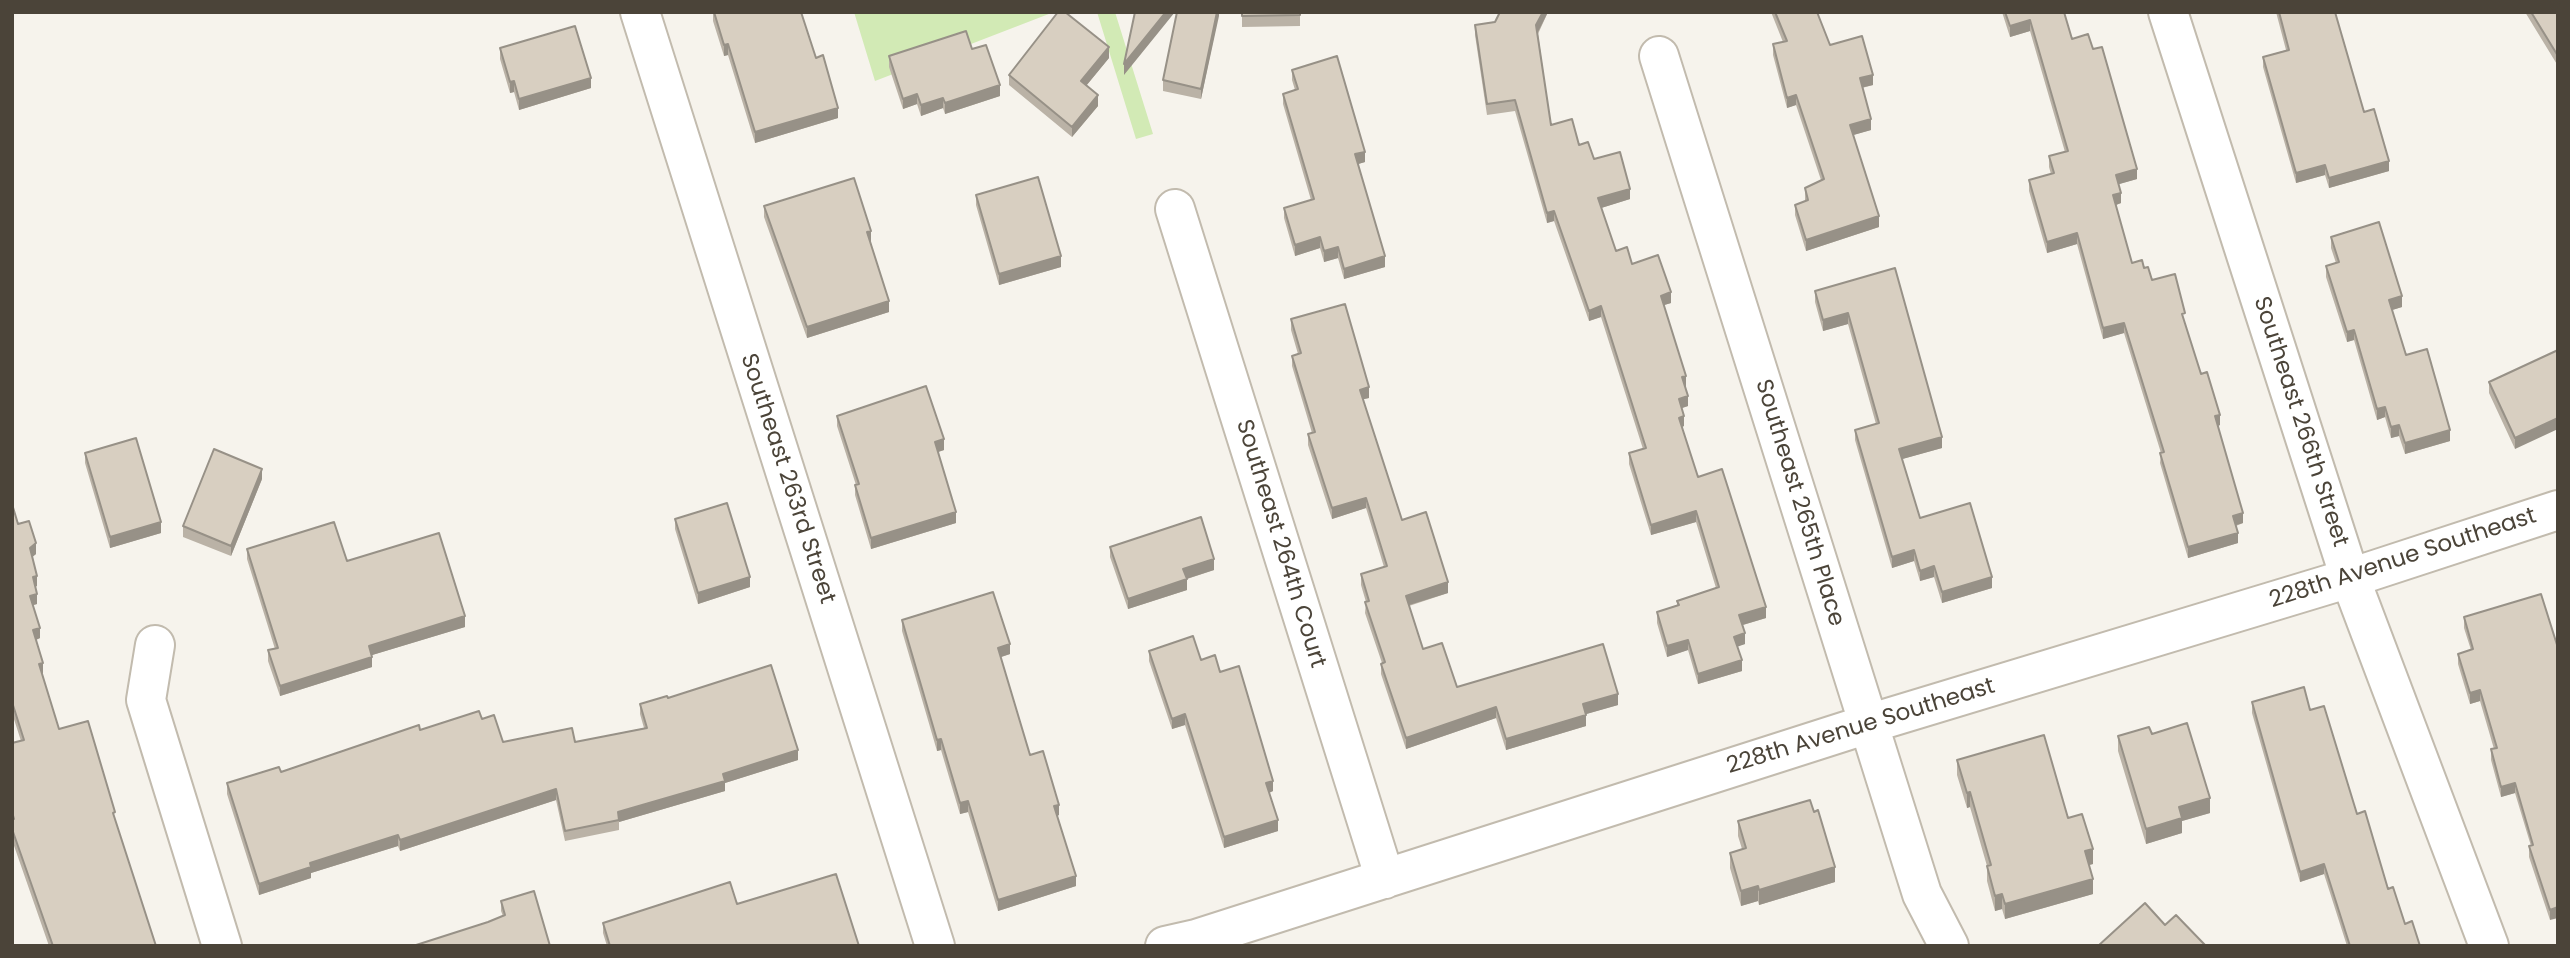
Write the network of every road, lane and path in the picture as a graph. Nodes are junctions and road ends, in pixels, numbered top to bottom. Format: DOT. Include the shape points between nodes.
graph roads {
  1 [pos="640,12"];
  2 [pos="2168,12"];
  3 [pos="1659,56"];
  4 [pos="1175,209"];
  5 [pos="2558,510"];
  6 [pos="2350,578"];
  7 [pos="155,645"];
  8 [pos="1868,723"];
  9 [pos="1385,879"];
  10 [pos="222,946"];
  11 [pos="935,946"];
  12 [pos="1166,946"];
  13 [pos="1949,946"];
  14 [pos="2489,946"];
  1 -- 11 [label="street, Southeast 263rd Street"];
  2 -- 6 [label="street, Southeast 266th Street"];
  3 -- 8 [label="street, Southeast 265th Place"];
  4 -- 9 [label="street, Southeast 264th Court"];
  5 -- 6 [label="street, 228th Avenue Southeast"];
  6 -- 8 [label="street, 228th Avenue Southeast"];
  6 -- 14 [label="street, Southeast 266th Street"];
  7 -- 10 [label="street" via="146,700"];
  8 -- 9 [label="street, 228th Avenue Southeast"];
  8 -- 13 [label="street, Southeast 265th Place" via="1922,894"];
  9 -- 12 [label="street, 228th Avenue Southeast"];
}
